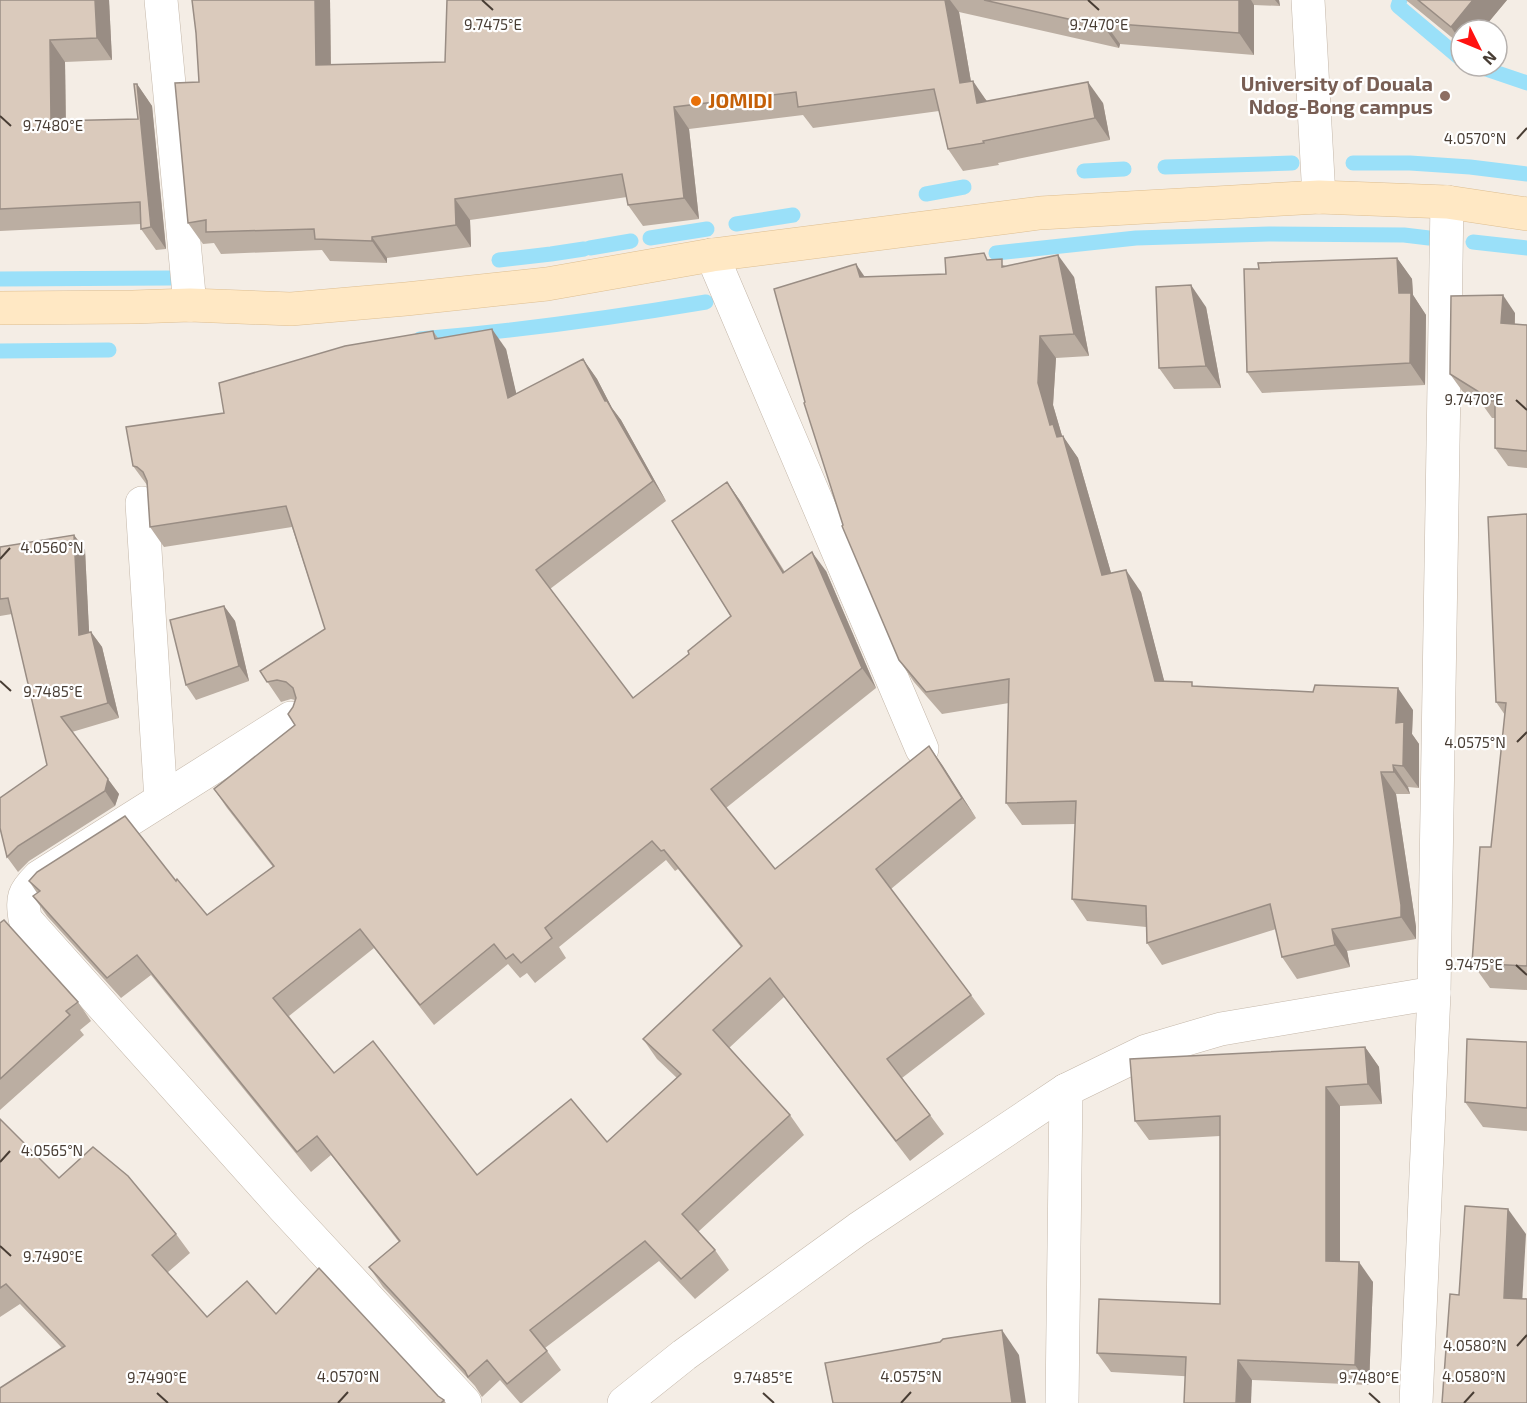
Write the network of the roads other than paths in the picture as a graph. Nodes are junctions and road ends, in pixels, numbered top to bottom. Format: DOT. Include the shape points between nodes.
graph roads {
  1 [pos="161,0"];
  2 [pos="1308,0"];
  3 [pos="1319,197"];
  4 [pos="1447,202"];
  5 [pos="1527,214"];
  6 [pos="712,255"];
  7 [pos="190,305"];
  8 [pos="0,308"];
  9 [pos="142,503"];
  10 [pos="291,718"];
  11 [pos="922,749"];
  12 [pos="161,800"];
  13 [pos="1434,993"];
  14 [pos="1066,1090"];
  15 [pos="465,1403"];
  16 [pos="624,1403"];
  17 [pos="1062,1403"];
  18 [pos="1416,1403"];
  1 -- 7 [label="street"];
  2 -- 3 [label="street"];
  3 -- 4 [label="main road"];
  3 -- 6 [label="main road" via="1040,213"];
  4 -- 5 [label="main road"];
  4 -- 13 [label="street"];
  6 -- 7 [label="main road" via="547,284 406,299 291,309"];
  6 -- 11 [label="street"];
  7 -- 8 [label="main road"];
  9 -- 12 [label="street"];
  10 -- 12 [label="street"];
  12 -- 15 [label="street" via="39,877 22,901 25,919 276,1200"];
  13 -- 14 [label="street" via="1221,1029 1146,1051"];
  13 -- 18 [label="street"];
  14 -- 16 [label="street" via="858,1229"];
  14 -- 17 [label="street"];
}
